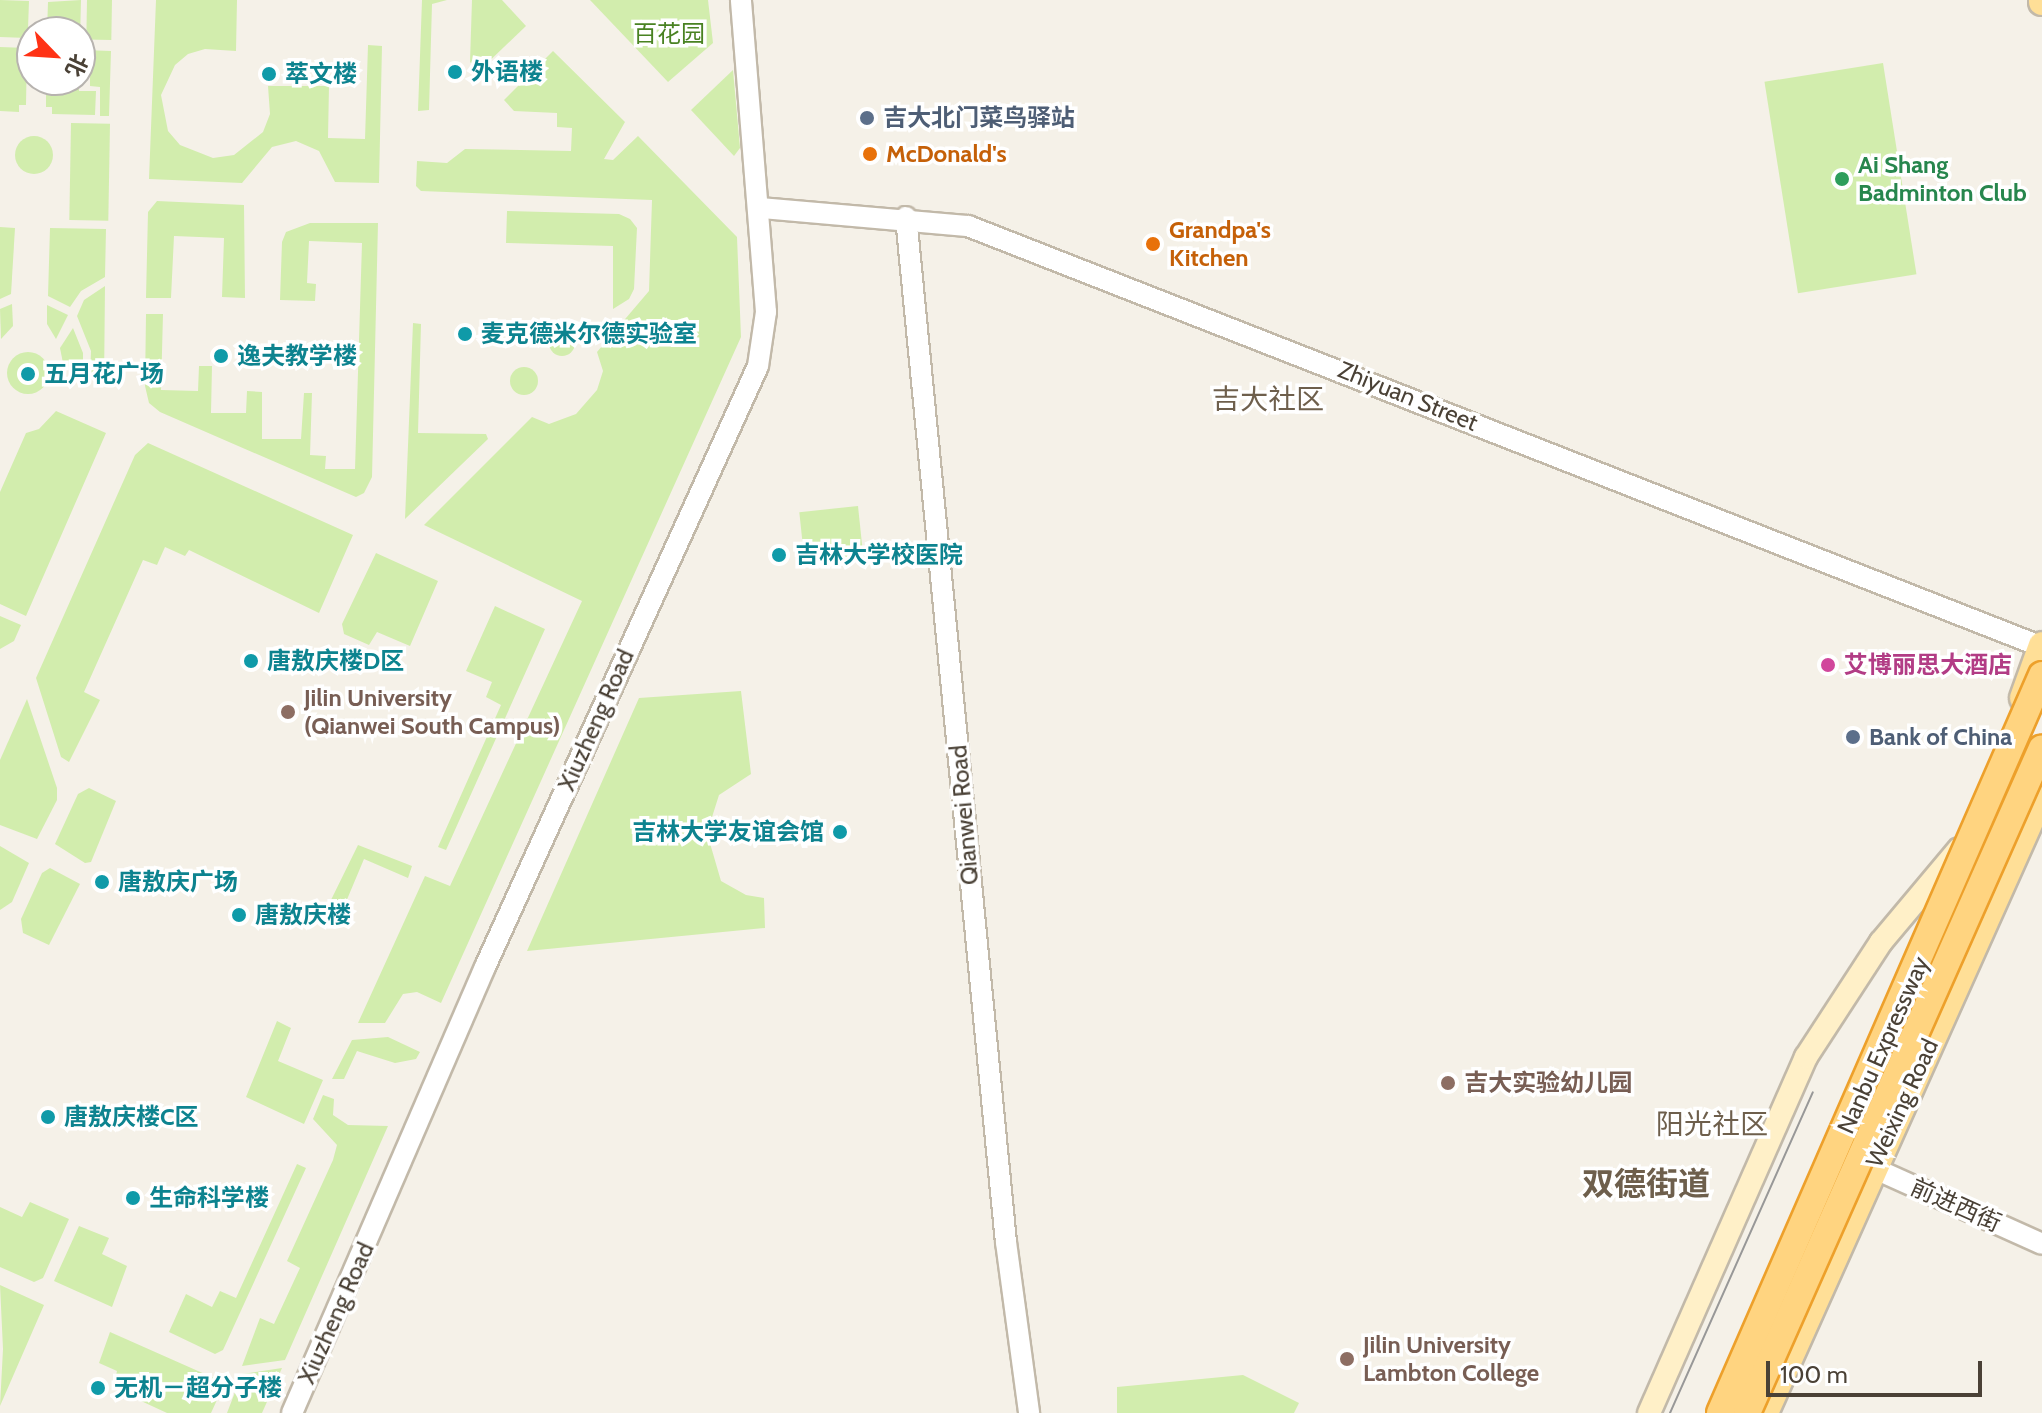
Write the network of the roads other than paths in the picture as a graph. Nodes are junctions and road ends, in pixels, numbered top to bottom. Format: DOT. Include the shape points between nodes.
graph roads {
  1 [pos="741,0"];
  2 [pos="761,208"];
  3 [pos="906,217"];
  4 [pos="2042,646"];
  5 [pos="2042,675"];
  6 [pos="2042,748"];
  7 [pos="2042,795"];
  8 [pos="1959,849"];
  9 [pos="1826,1146"];
  10 [pos="1873,1167"];
  11 [pos="2042,1244"];
  12 [pos="292,1413"];
  13 [pos="1029,1413"];
  14 [pos="1649,1413"];
  15 [pos="1707,1413"];
  16 [pos="1720,1413"];
  17 [pos="1747,1413"];
  18 [pos="1765,1413"];
  1 -- 2 [label="street, Xiuzheng Road"];
  2 -- 3 [label="street, Zhiyuan Street" via="797,215"];
  2 -- 12 [label="street, Xiuzheng Road" via="766,312 758,366 491,953"];
  3 -- 4 [label="street, Zhiyuan Street" via="968,226 1061,259"];
  3 -- 13 [label="street, Qianwei Road" via="1003,1214"];
  4 -- 8 [label="main road"];
  5 -- 16 [label="highway, Nanbu Expressway, bridge"];
  6 -- 17 [label="highway, Nanbu Expressway, bridge"];
  7 -- 10 [label="main road, Weixing Road"];
  8 -- 9 [label="main road"];
  8 -- 14 [label="main road" via="1881,942 1806,1057"];
  9 -- 10 [label="street, 前进西街"];
  9 -- 15 [label="main road"];
  10 -- 11 [label="street, 前进西街"];
  10 -- 18 [label="main road, Weixing Road"];
}
